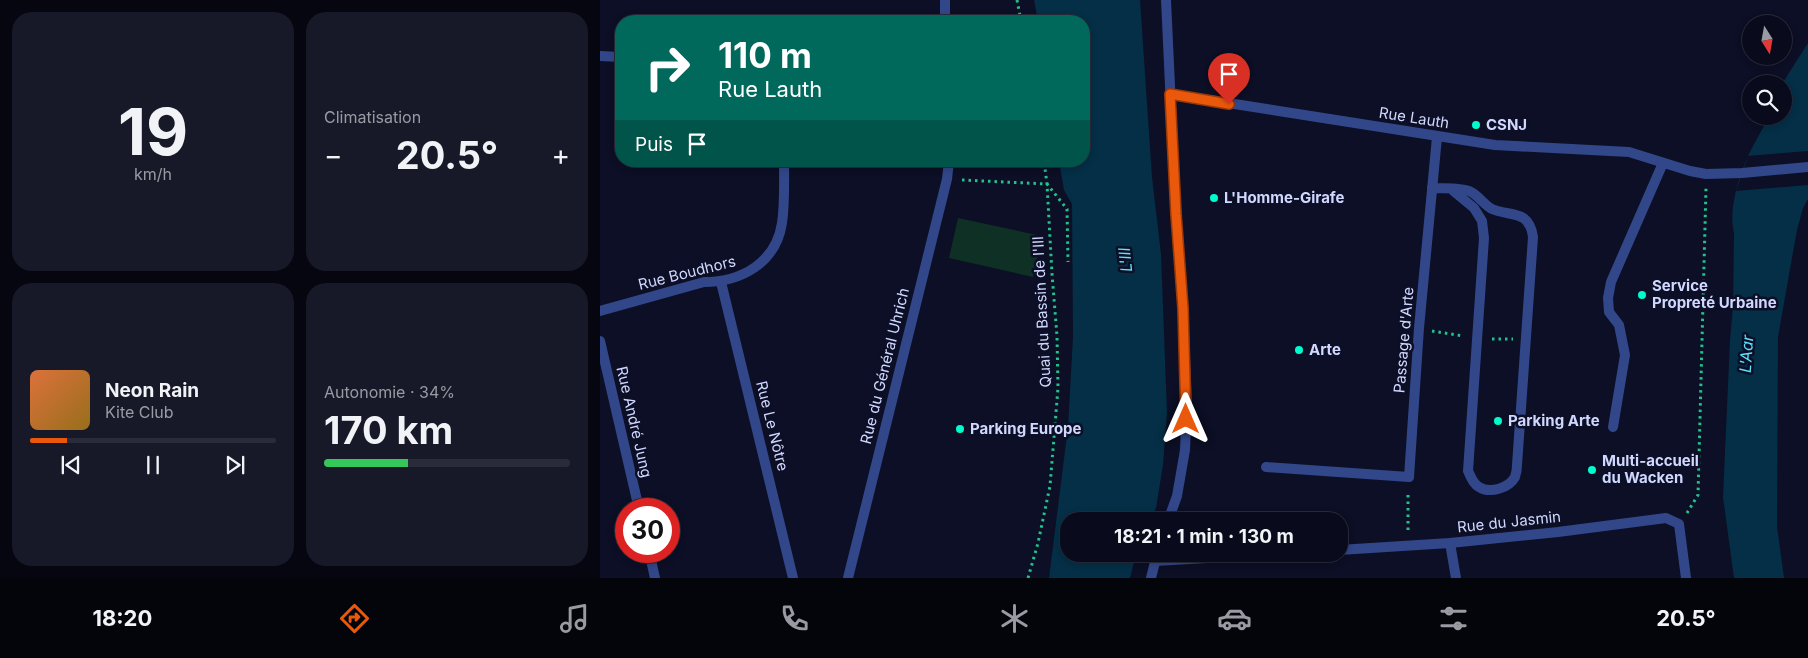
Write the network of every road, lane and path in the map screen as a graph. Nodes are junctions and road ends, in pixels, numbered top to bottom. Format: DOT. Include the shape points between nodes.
graph roads {
  1 [pos="945,0"];
  2 [pos="1017,0"];
  3 [pos="1166,0"];
  4 [pos="945,15"];
  5 [pos="1020,15"];
  6 [pos="600,56"];
  7 [pos="615,57"];
  8 [pos="1170,94"];
  9 [pos="1437,137"];
  10 [pos="1663,163"];
  11 [pos="784,167"];
  12 [pos="949,167"];
  13 [pos="1045,167"];
  14 [pos="1808,167"];
  15 [pos="1706,174"];
  16 [pos="947,179"];
  17 [pos="1047,184"];
  18 [pos="1432,188"];
  19 [pos="1451,190"];
  20 [pos="1068,262"];
  21 [pos="721,282"];
  22 [pos="600,311"];
  23 [pos="600,341"];
  24 [pos="1613,427"];
  25 [pos="1266,467"];
  26 [pos="1409,477"];
  27 [pos="636,498"];
  28 [pos="1171,512"];
  29 [pos="1680,524"];
  30 [pos="1450,543"];
  31 [pos="1408,546"];
  32 [pos="1348,549"];
  33 [pos="1155,562"];
  34 [pos="651,563"];
  35 [pos="655,578"];
  36 [pos="794,578"];
  37 [pos="848,578"];
  38 [pos="1028,578"];
  39 [pos="1151,578"];
  40 [pos="1456,578"];
  41 [pos="1686,578"];
  1 -- 4 [label="street"];
  2 -- 5 [label="path"];
  3 -- 8 [label="street"];
  6 -- 7 [label="street"];
  8 -- 9 [label="street, Rue Lauth"];
  8 -- 28 [label="street" via="1187,404 1186,450"];
  9 -- 10 [label="street, Rue Lauth" via="1629,152"];
  9 -- 18 [label="street, Passage d'Arte"];
  10 -- 15 [label="street, Rue Lauth"];
  10 -- 24 [label="street" via="1611,282 1609,312 1619,325 1625,356"];
  11 -- 21 [label="street, Rue Boudhors" via="782,223 773,248 755,268"];
  12 -- 16 [label="street, Rue du Général Uhrich"];
  13 -- 17 [label="path, Quai du Bassin de l'Ill"];
  14 -- 15 [label="street, Rue Lauth"];
  15 -- 29 [label="path" via="1698,495"];
  16 -- 17 [label="path"];
  16 -- 37 [label="street, Rue du Général Uhrich"];
  17 -- 20 [label="path" via="1067,209"];
  17 -- 38 [label="path, Quai du Bassin de l'Ill" via="1058,388 1050,486"];
  18 -- 19 [label="street"];
  18 -- 26 [label="street, Passage d'Arte"];
  19 -- 19 [label="street" via="1474,208 1482,221 1484,238 1468,471 1480,488 1494,490 1515,477 1517,465 1532,228 1516,213 1491,208 1472,192"];
  21 -- 22 [label="street, Rue Boudhors" via="704,282"];
  21 -- 36 [label="street, Rue Le Nôtre"];
  23 -- 27 [label="street, Rue André Jung"];
  25 -- 26 [label="street"];
  26 -- 31 [label="path"];
  29 -- 30 [label="street, Rue du Jasmin" via="1666,518"];
  29 -- 41 [label="street"];
  30 -- 31 [label="street, Rue du Jasmin"];
  30 -- 40 [label="street"];
  31 -- 32 [label="street, Rue du Jasmin"];
  33 -- 39 [label="street"];
  34 -- 35 [label="street"];
}
